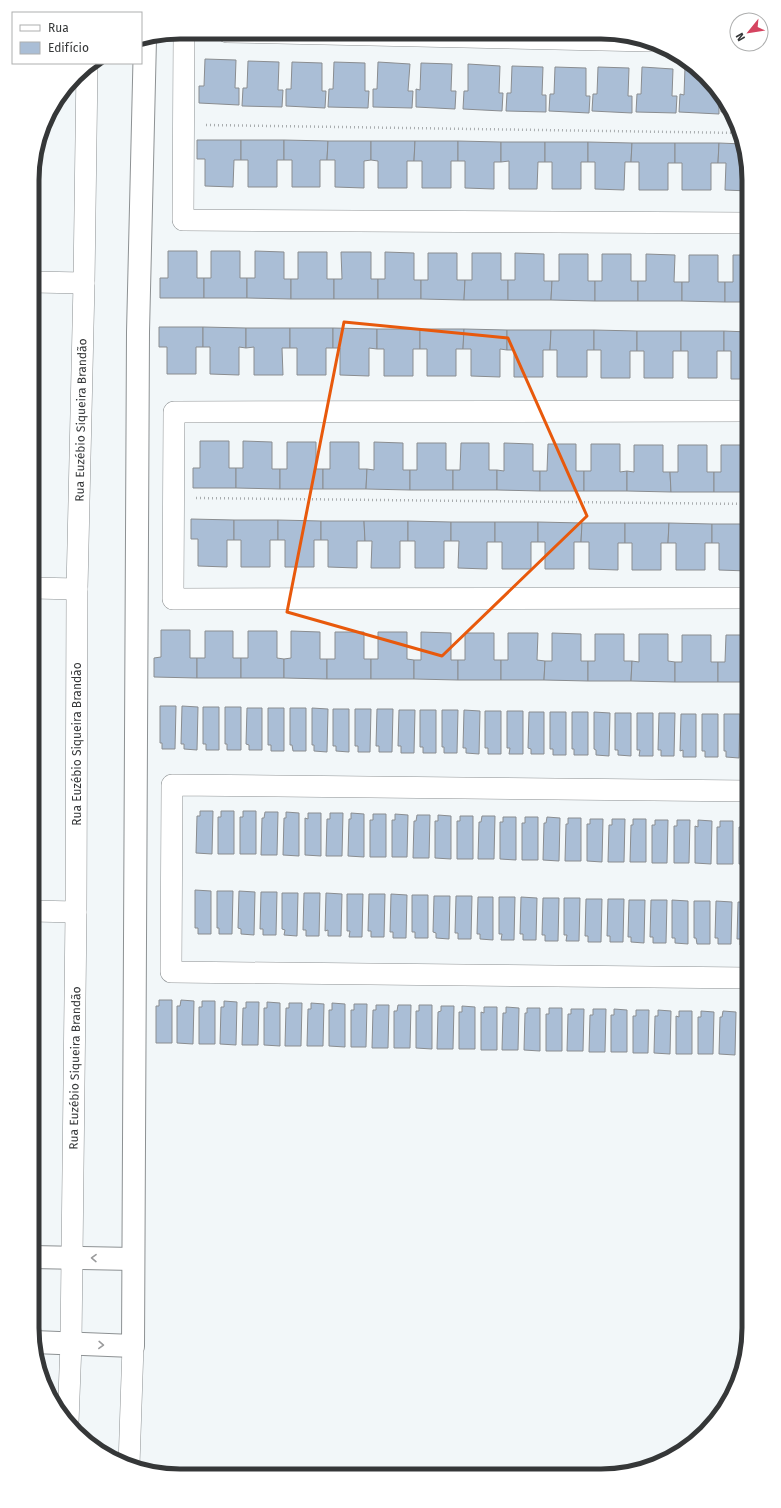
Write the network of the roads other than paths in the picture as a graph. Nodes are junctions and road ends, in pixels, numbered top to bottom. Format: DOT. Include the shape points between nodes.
graph roads {
  1 [pos="184,39"];
  2 [pos="555,39"];
  3 [pos="622,40"];
  4 [pos="145,44"];
  5 [pos="87,74"];
  6 [pos="742,223"];
  7 [pos="39,282"];
  8 [pos="84,283"];
  9 [pos="742,411"];
  10 [pos="39,588"];
  11 [pos="77,589"];
  12 [pos="742,598"];
  13 [pos="742,791"];
  14 [pos="39,911"];
  15 [pos="76,912"];
  16 [pos="742,978"];
  17 [pos="39,1257"];
  18 [pos="72,1258"];
  19 [pos="133,1259"];
  20 [pos="39,1342"];
  21 [pos="71,1343"];
  22 [pos="133,1346"];
  23 [pos="68,1414"];
  24 [pos="129,1460"];
  1 -- 6 [label="street" via="182,220"];
  2 -- 3 [label="street"];
  4 -- 19 [label="street" via="138,340"];
  5 -- 8 [label="street, Rua Euzébio Siqueira Brandão"];
  7 -- 8 [label="street"];
  8 -- 11 [label="street, Rua Euzébio Siqueira Brandão"];
  9 -- 12 [label="street" via="174,412 173,599"];
  10 -- 11 [label="street"];
  11 -- 15 [label="street, Rua Euzébio Siqueira Brandão"];
  13 -- 16 [label="street" via="172,785 171,957 171,972"];
  14 -- 15 [label="street"];
  15 -- 18 [label="street, Rua Euzébio Siqueira Brandão"];
  17 -- 18 [label="street"];
  19 -- 18 [label="street, one-way"];
  18 -- 21 [label="street, Rua Euzébio Siqueira Brandão"];
  19 -- 22 [label="street"];
  20 -- 21 [label="street"];
  21 -- 22 [label="street, one-way"];
  21 -- 23 [label="street, Rua Euzébio Siqueira Brandão"];
  22 -- 24 [label="street"];
}
